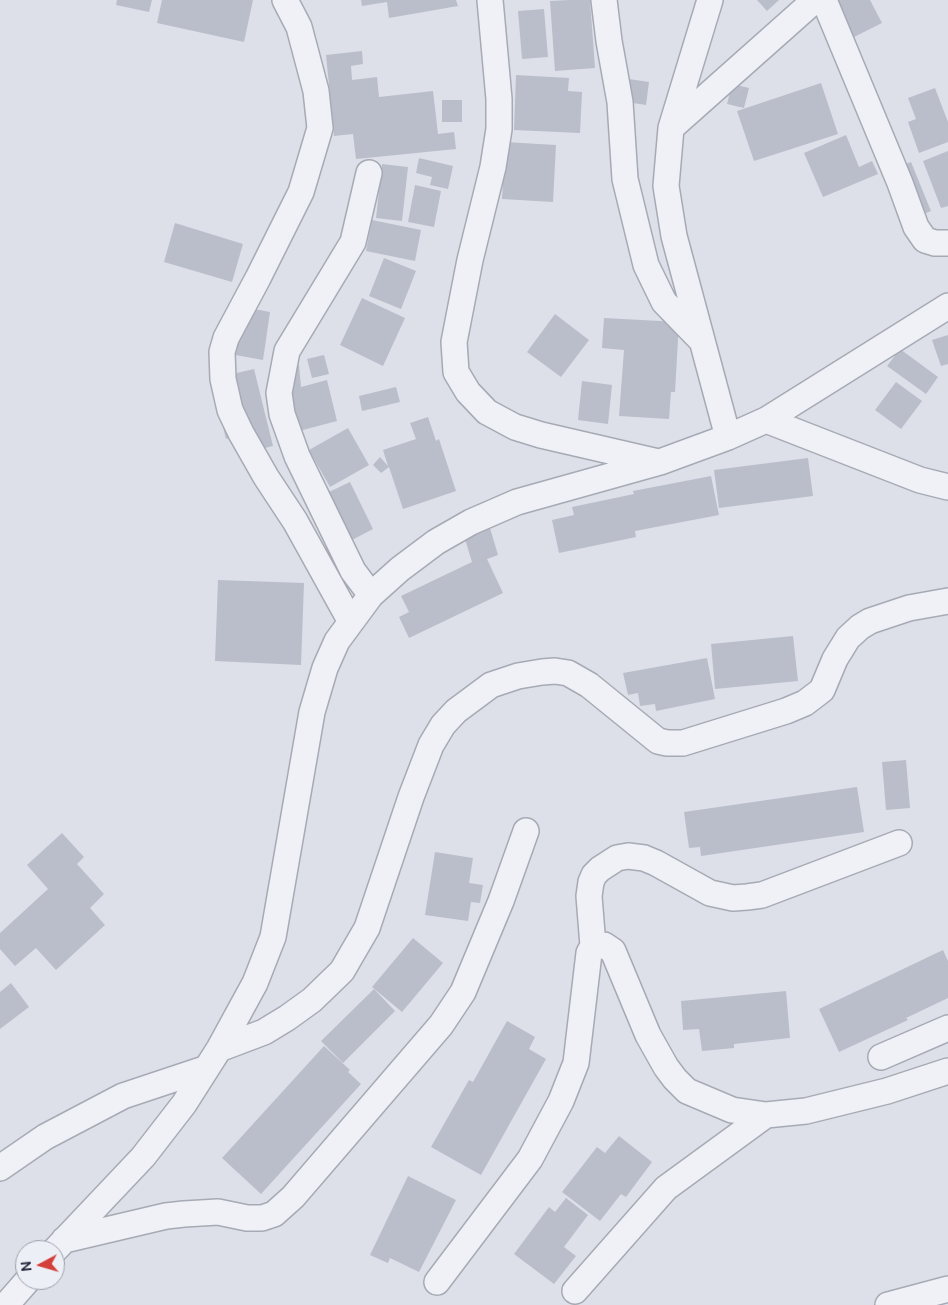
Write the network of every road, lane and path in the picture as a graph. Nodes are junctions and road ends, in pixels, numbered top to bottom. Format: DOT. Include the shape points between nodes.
graph roads {
  1 [pos="285,0"];
  2 [pos="490,0"];
  3 [pos="604,0"];
  4 [pos="710,0"];
  5 [pos="815,0"];
  6 [pos="824,0"];
  7 [pos="671,128"];
  8 [pos="369,173"];
  9 [pos="948,242"];
  10 [pos="948,306"];
  11 [pos="702,341"];
  12 [pos="766,420"];
  13 [pos="728,437"];
  14 [pos="660,462"];
  15 [pos="948,487"];
  16 [pos="371,595"];
  17 [pos="948,600"];
  18 [pos="351,622"];
  19 [pos="526,831"];
  20 [pos="899,843"];
  21 [pos="593,946"];
  22 [pos="948,1028"];
  23 [pos="881,1057"];
  24 [pos="213,1058"];
  25 [pos="948,1071"];
  26 [pos="766,1115"];
  27 [pos="0,1168"];
  28 [pos="65,1240"];
  29 [pos="65,1244"];
  30 [pos="437,1282"];
  31 [pos="948,1289"];
  32 [pos="19,1290"];
  33 [pos="575,1291"];
  34 [pos="6,1305"];
  35 [pos="888,1305"];
  1 -- 18 [label="street" via="299,27 316,92 320,128 301,192 226,338 222,352 222,379 230,410 241,433"];
  2 -- 14 [label="street" via="499,129 454,342 456,372 468,392 487,412 515,427"];
  3 -- 11 [label="street" via="620,102 625,179 646,265 664,302"];
  4 -- 7 [label="street"];
  5 -- 7 [label="street"];
  6 -- 9 [label="street" via="916,227 929,242"];
  7 -- 11 [label="street" via="666,186 669,214"];
  8 -- 16 [label="street" via="353,242 287,351 279,393 282,414 297,456 353,571"];
  10 -- 12 [label="street"];
  11 -- 13 [label="street"];
  12 -- 13 [label="street"];
  12 -- 15 [label="street" via="920,480"];
  13 -- 14 [label="street"];
  14 -- 16 [label="street" via="517,502 471,522 436,542"];
  16 -- 18 [label="street"];
  17 -- 24 [label="street" via="909,608 860,627 848,638 835,659 822,690 805,703 683,743 658,741 589,685 568,673 542,672 491,685 456,711 431,745 367,928 342,971 312,1000 287,1018"];
  18 -- 24 [label="street" via="337,641 325,668 312,712 273,937 255,983"];
  19 -- 29 [label="street" via="463,992 441,1025 293,1197 274,1214 262,1218 218,1212 166,1216"];
  20 -- 21 [label="street" via="747,898 710,893 644,858 617,858 600,869 591,882"];
  21 -- 26 [label="street" via="604,945 612,951 666,1068 687,1091 732,1110"];
  21 -- 30 [label="street" via="589,952 576,1063 562,1101 530,1159"];
  22 -- 23 [label="street"];
  24 -- 27 [label="street" via="123,1096 44,1137"];
  24 -- 28 [label="street" via="184,1104 143,1157"];
  25 -- 26 [label="street" via="887,1091 806,1111"];
  26 -- 33 [label="street" via="666,1188"];
  31 -- 35 [label="street"];
  32 -- 34 [label="street"];
}
